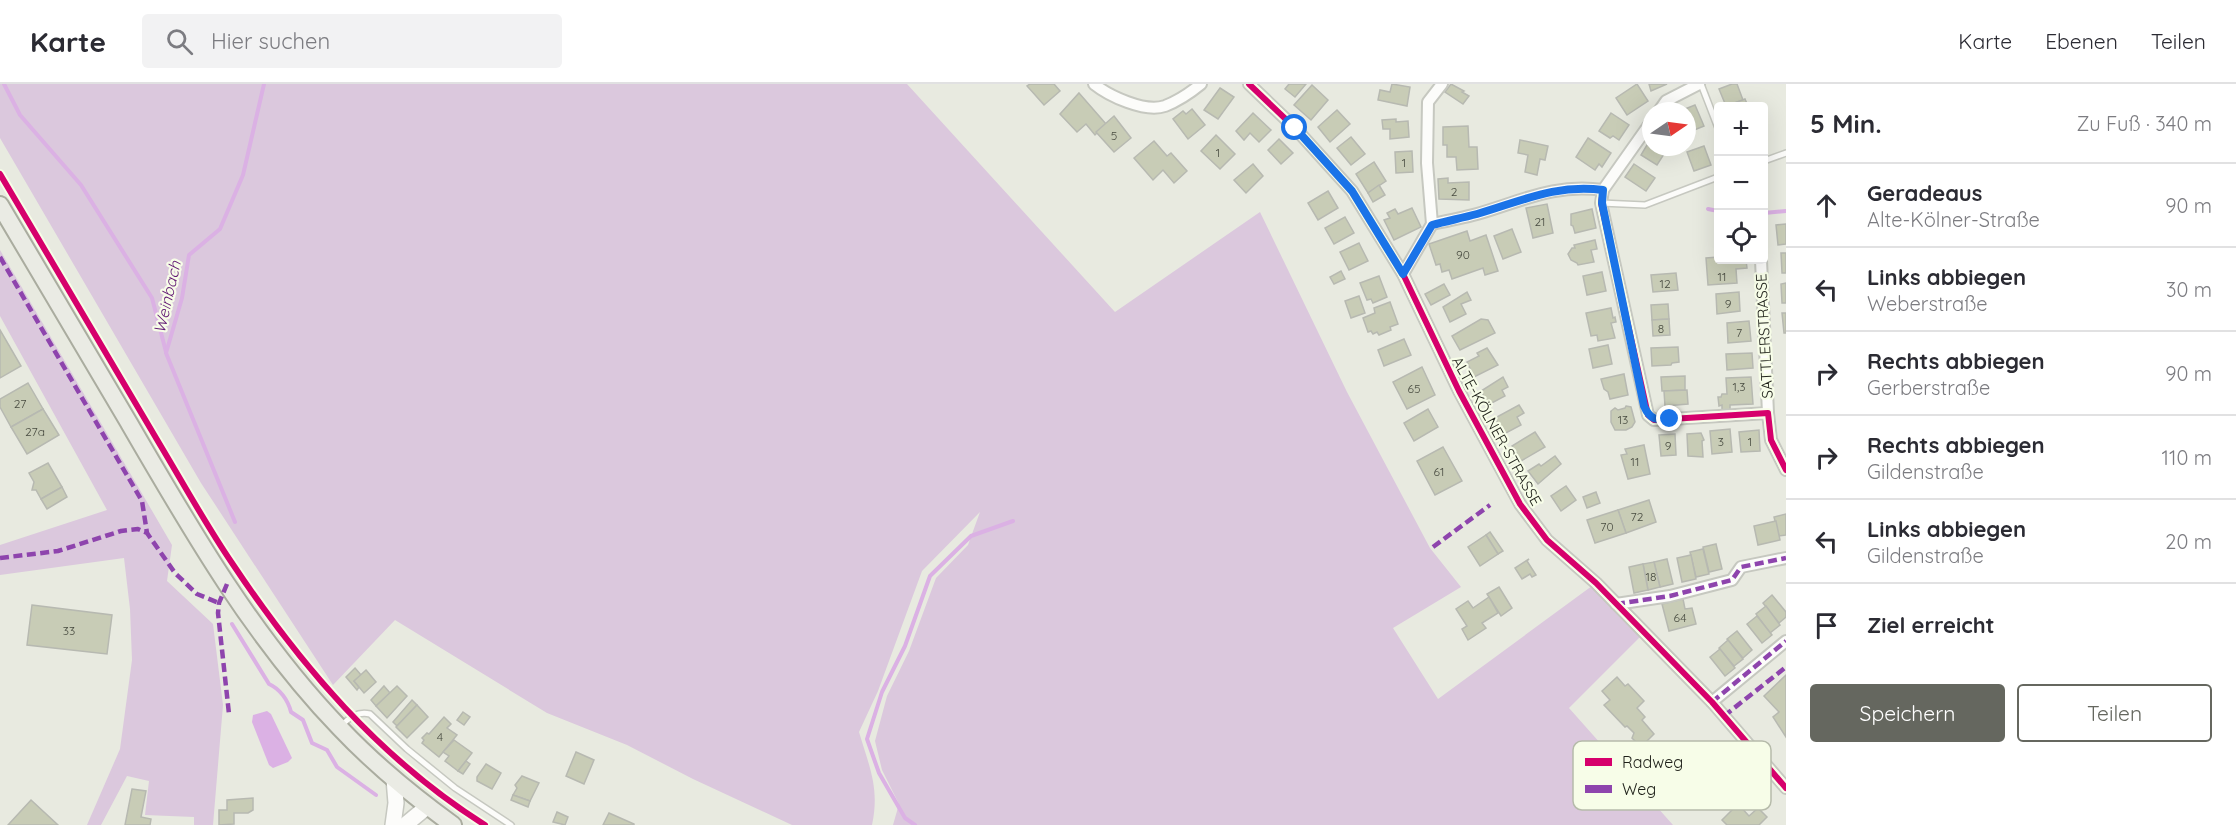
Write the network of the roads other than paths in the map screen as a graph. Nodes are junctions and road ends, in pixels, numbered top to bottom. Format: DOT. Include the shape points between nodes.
graph roads {
  1 [pos="1094,84"];
  2 [pos="1201,84"];
  3 [pos="1249,84"];
  4 [pos="1442,84"];
  5 [pos="1700,84"];
  6 [pos="1665,102"];
  7 [pos="1714,116"];
  8 [pos="1642,135"];
  9 [pos="1786,153"];
  10 [pos="1768,160"];
  11 [pos="1714,179"];
  12 [pos="1603,190"];
  13 [pos="1602,203"];
  14 [pos="0,205"];
  15 [pos="1432,225"];
  16 [pos="1761,264"];
  17 [pos="1403,274"];
  18 [pos="1768,413"];
  19 [pos="1786,470"];
  20 [pos="1786,558"];
  21 [pos="1616,604"];
  22 [pos="1786,641"];
  23 [pos="1712,702"];
  24 [pos="339,728"];
  25 [pos="1746,741"];
  26 [pos="1771,771"];
  27 [pos="394,779"];
  28 [pos="1786,788"];
  29 [pos="428,806"];
  30 [pos="445,823"];
  31 [pos="393,825"];
  32 [pos="405,825"];
  33 [pos="511,825"];
  1 -- 2 [label="street" via="1126,102 1163,107"];
  3 -- 17 [label="street, ALTE-KÖLNER-STRASSE" via="1352,191"];
  4 -- 15 [label="street" via="1428,102"];
  5 -- 6 [label="street"];
  5 -- 7 [label="lane"];
  8 -- 12 [label="street"];
  9 -- 10 [label="lane"];
  11 -- 13 [label="lane" via="1645,205"];
  12 -- 13 [label="street"];
  12 -- 15 [label="street" via="1580,187 1538,194"];
  13 -- 18 [label="street" via="1648,416 1654,420"];
  14 -- 24 [label="main road" via="221,574 286,665"];
  15 -- 17 [label="street"];
  16 -- 18 [label="street, SATTLERSTRASSE"];
  17 -- 21 [label="street, ALTE-KÖLNER-STRASSE" via="1458,391 1520,504 1547,540"];
  18 -- 19 [label="street, SATTLERSTRASSE" via="1771,440"];
  20 -- 21 [label="street" via="1741,567 1732,580 1670,596"];
  21 -- 23 [label="street, ALTE-KÖLNER-STRASSE"];
  22 -- 23 [label="street"];
  23 -- 25 [label="street, ALTE-KÖLNER-STRASSE"];
  24 -- 27 [label="main road"];
  24 -- 33 [label="lane" via="352,716 370,714 455,788"];
  26 -- 28 [label="street, ALTE-KÖLNER-STRASSE"];
  27 -- 29 [label="main road"];
  27 -- 31 [label="main road"];
  29 -- 30 [label="main road"];
  29 -- 32 [label="main road"];
}
